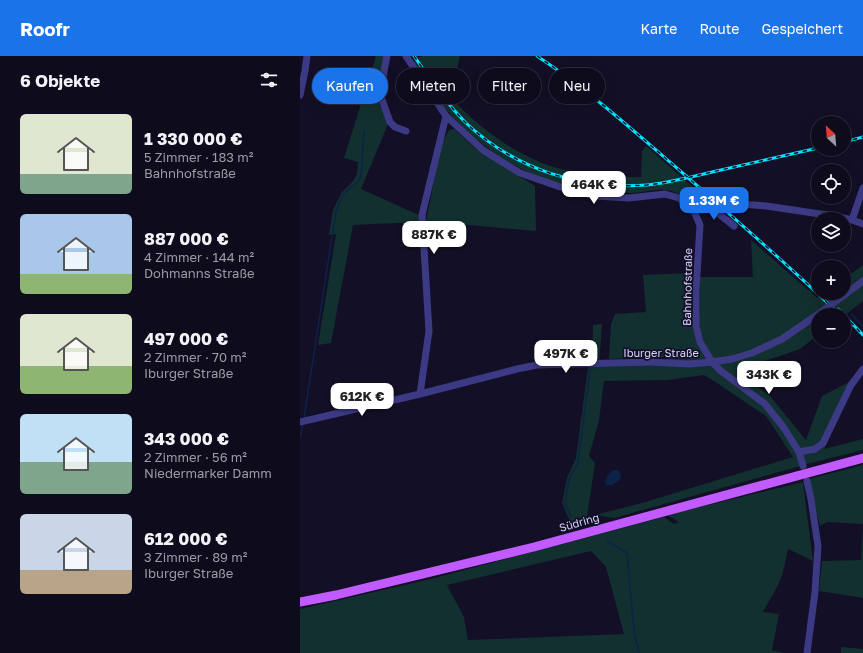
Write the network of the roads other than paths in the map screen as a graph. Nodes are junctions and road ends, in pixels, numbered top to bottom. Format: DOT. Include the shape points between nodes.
graph roads {
  1 [pos="307,56"];
  2 [pos="387,56"];
  3 [pos="406,56"];
  4 [pos="300,95"];
  5 [pos="446,116"];
  6 [pos="406,130"];
  7 [pos="863,188"];
  8 [pos="732,207"];
  9 [pos="694,209"];
  10 [pos="852,220"];
  11 [pos="863,224"];
  12 [pos="734,226"];
  13 [pos="863,281"];
  14 [pos="712,362"];
  15 [pos="863,369"];
  16 [pos="420,394"];
  17 [pos="300,422"];
  18 [pos="799,452"];
  19 [pos="863,458"];
  20 [pos="803,466"];
  21 [pos="807,481"];
  22 [pos="300,602"];
  23 [pos="807,653"];
  1 -- 4 [label="street"];
  2 -- 6 [label="street" via="381,97 390,122 395,127"];
  3 -- 5 [label="street"];
  5 -- 9 [label="street" via="483,150 520,173 596,196 629,198 665,194 678,198"];
  5 -- 16 [label="street" via="422,215 429,331"];
  7 -- 10 [label="street"];
  8 -- 10 [label="street" via="740,204 766,206"];
  9 -- 12 [label="street" via="709,206"];
  9 -- 14 [label="street, Bahnhofstraße" via="700,225 696,326 700,342"];
  10 -- 11 [label="street"];
  13 -- 14 [label="street, Iburger Straße, bridge" via="795,331 768,346 732,359"];
  14 -- 16 [label="street, Iburger Straße" via="537,365"];
  14 -- 18 [label="street, Bahnhofstraße" via="765,404"];
  15 -- 18 [label="street" via="851,385 823,443 815,449"];
  16 -- 17 [label="street, Iburger Straße"];
  18 -- 20 [label="street, Bahnhofstraße"];
  19 -- 22 [label="main road, Südring" via="534,546"];
  21 -- 23 [label="street" via="818,546"];
}
